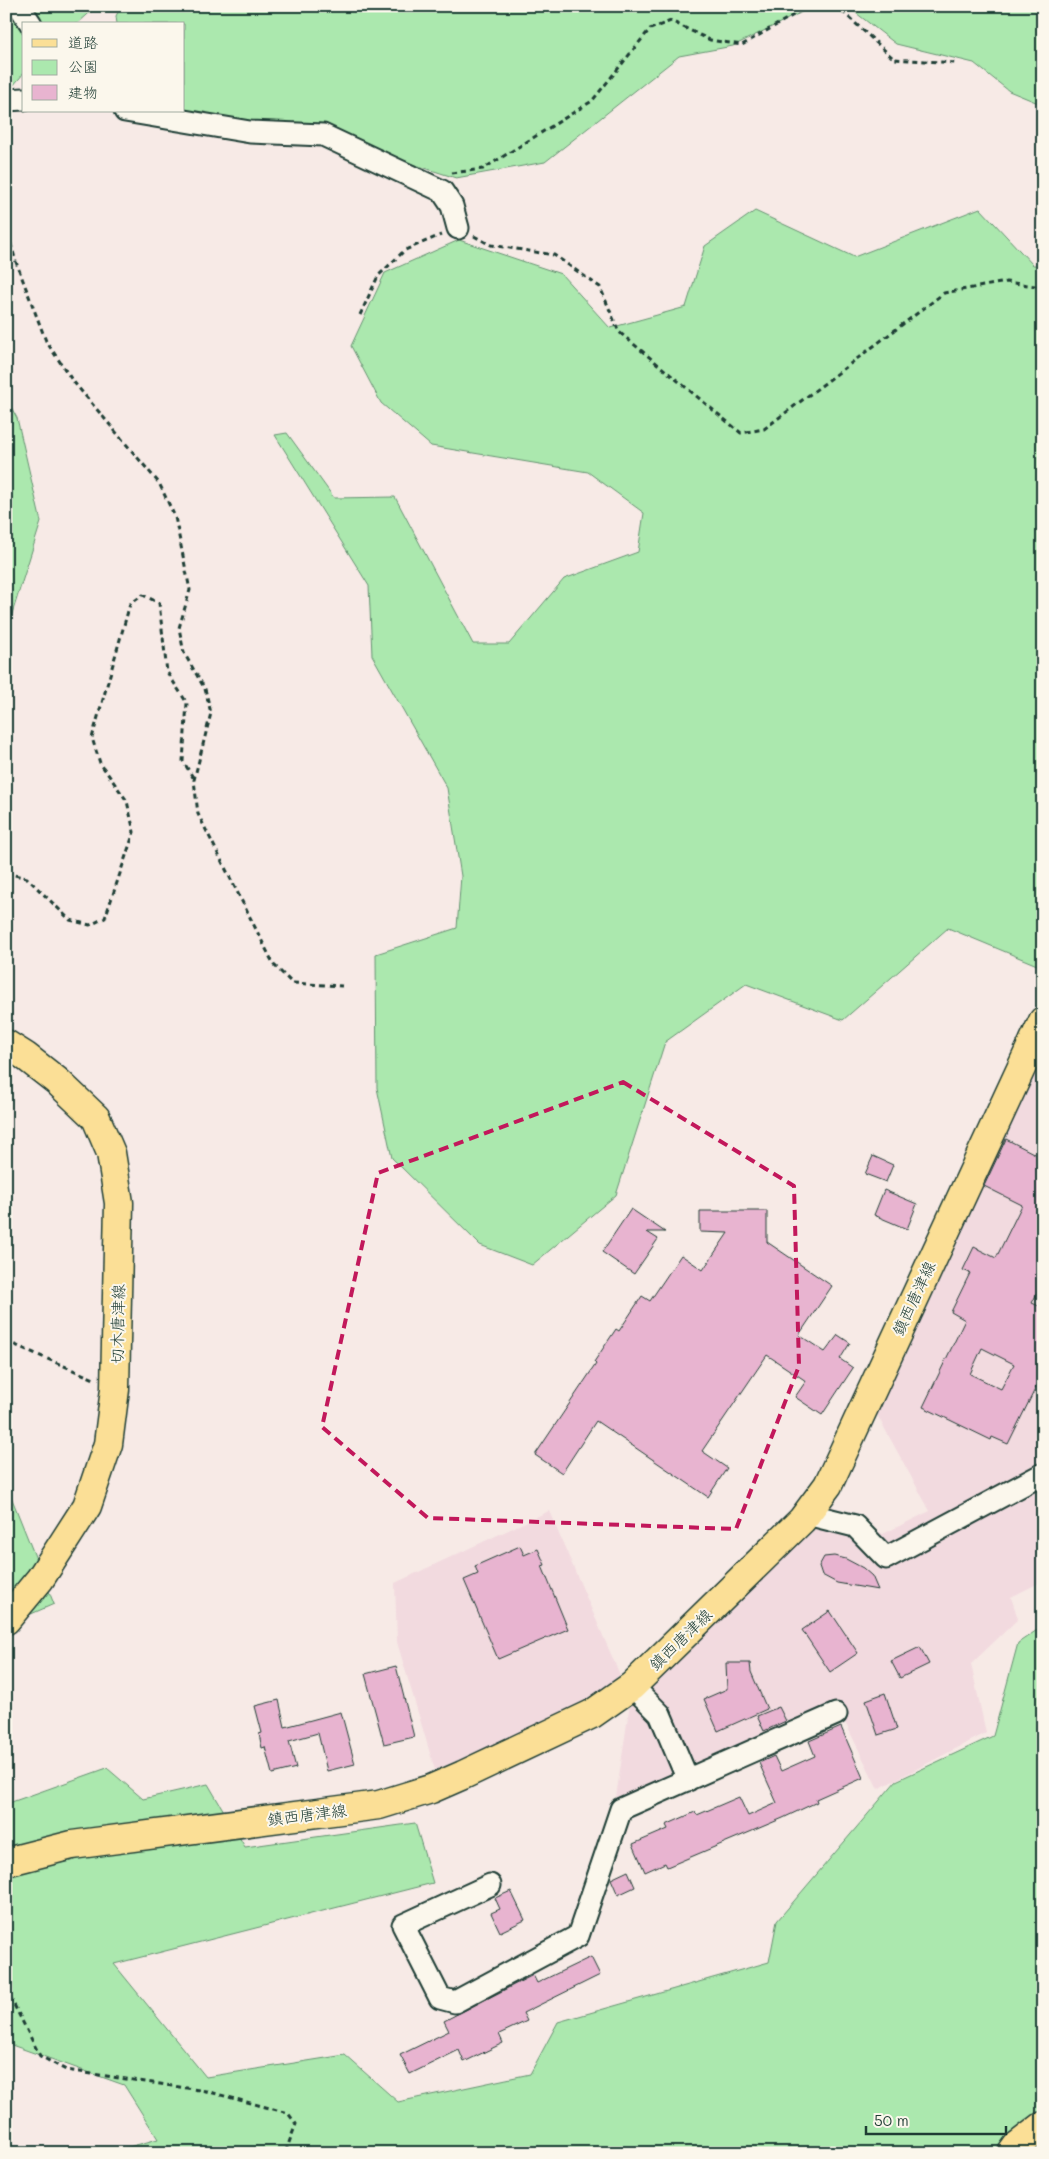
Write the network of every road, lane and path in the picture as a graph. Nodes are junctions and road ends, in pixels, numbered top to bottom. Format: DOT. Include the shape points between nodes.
graph roads {
  1 [pos="19,6"];
  2 [pos="809,6"];
  3 [pos="825,6"];
  4 [pos="30,22"];
  5 [pos="955,63"];
  6 [pos="22,99"];
  7 [pos="6,100"];
  8 [pos="131,112"];
  9 [pos="444,172"];
  10 [pos="6,226"];
  11 [pos="458,228"];
  12 [pos="1043,286"];
  13 [pos="360,315"];
  14 [pos="194,780"];
  15 [pos="6,873"];
  16 [pos="342,986"];
  17 [pos="1043,1021"];
  18 [pos="6,1044"];
  19 [pos="6,1341"];
  20 [pos="115,1389"];
  21 [pos="1043,1474"];
  22 [pos="807,1514"];
  23 [pos="6,1620"];
  24 [pos="632,1686"];
  25 [pos="836,1714"];
  26 [pos="688,1780"];
  27 [pos="6,1862"];
  28 [pos="490,1885"];
  29 [pos="6,1989"];
  30 [pos="1043,2126"];
  31 [pos="285,2153"];
  32 [pos="1012,2153"];
  1 -- 4 [label="street"];
  2 -- 9 [label="path" via="742,45 710,40 671,21 650,29 592,101 483,169"];
  3 -- 5 [label="path" via="841,10 894,59"];
  6 -- 7 [label="street"];
  8 -- 11 [label="street" via="250,132 323,135 442,191 452,206"];
  10 -- 14 [label="path" via="46,341 72,380 159,483 175,517 190,590 179,628 184,652 205,689 211,713"];
  11 -- 12 [label="path" via="491,245 554,255 600,287 619,332 741,433 764,429 944,294 1006,282"];
  11 -- 13 [label="path" via="405,250 378,276"];
  14 -- 15 [label="path" via="183,761 186,703 167,672 159,603 143,595 130,604 92,738 100,762 127,801 134,832 105,918 90,925 70,920 26,878"];
  14 -- 16 [label="path" via="198,814 274,965 292,983"];
  17 -- 22 [label="main road, 鎮西唐津線" via="828,1485"];
  18 -- 20 [label="main road, 切木唐津線" via="57,1081 96,1118 112,1153 119,1203"];
  19 -- 20 [label="path"];
  20 -- 23 [label="main road, 切木唐津線" via="108,1444 87,1506 40,1579"];
  21 -- 22 [label="street" via="886,1558 855,1526"];
  22 -- 24 [label="main road, 鎮西唐津線"];
  24 -- 26 [label="street" via="660,1714"];
  24 -- 27 [label="main road, 鎮西唐津線" via="592,1714 463,1776 379,1804 72,1845"];
  25 -- 26 [label="street"];
  26 -- 28 [label="street" via="621,1809 578,1936 456,2002 440,1998 403,1925"];
  29 -- 31 [label="path" via="40,2056 66,2070 206,2091 288,2113 296,2124"];
  30 -- 32 [label="main road"];
}
